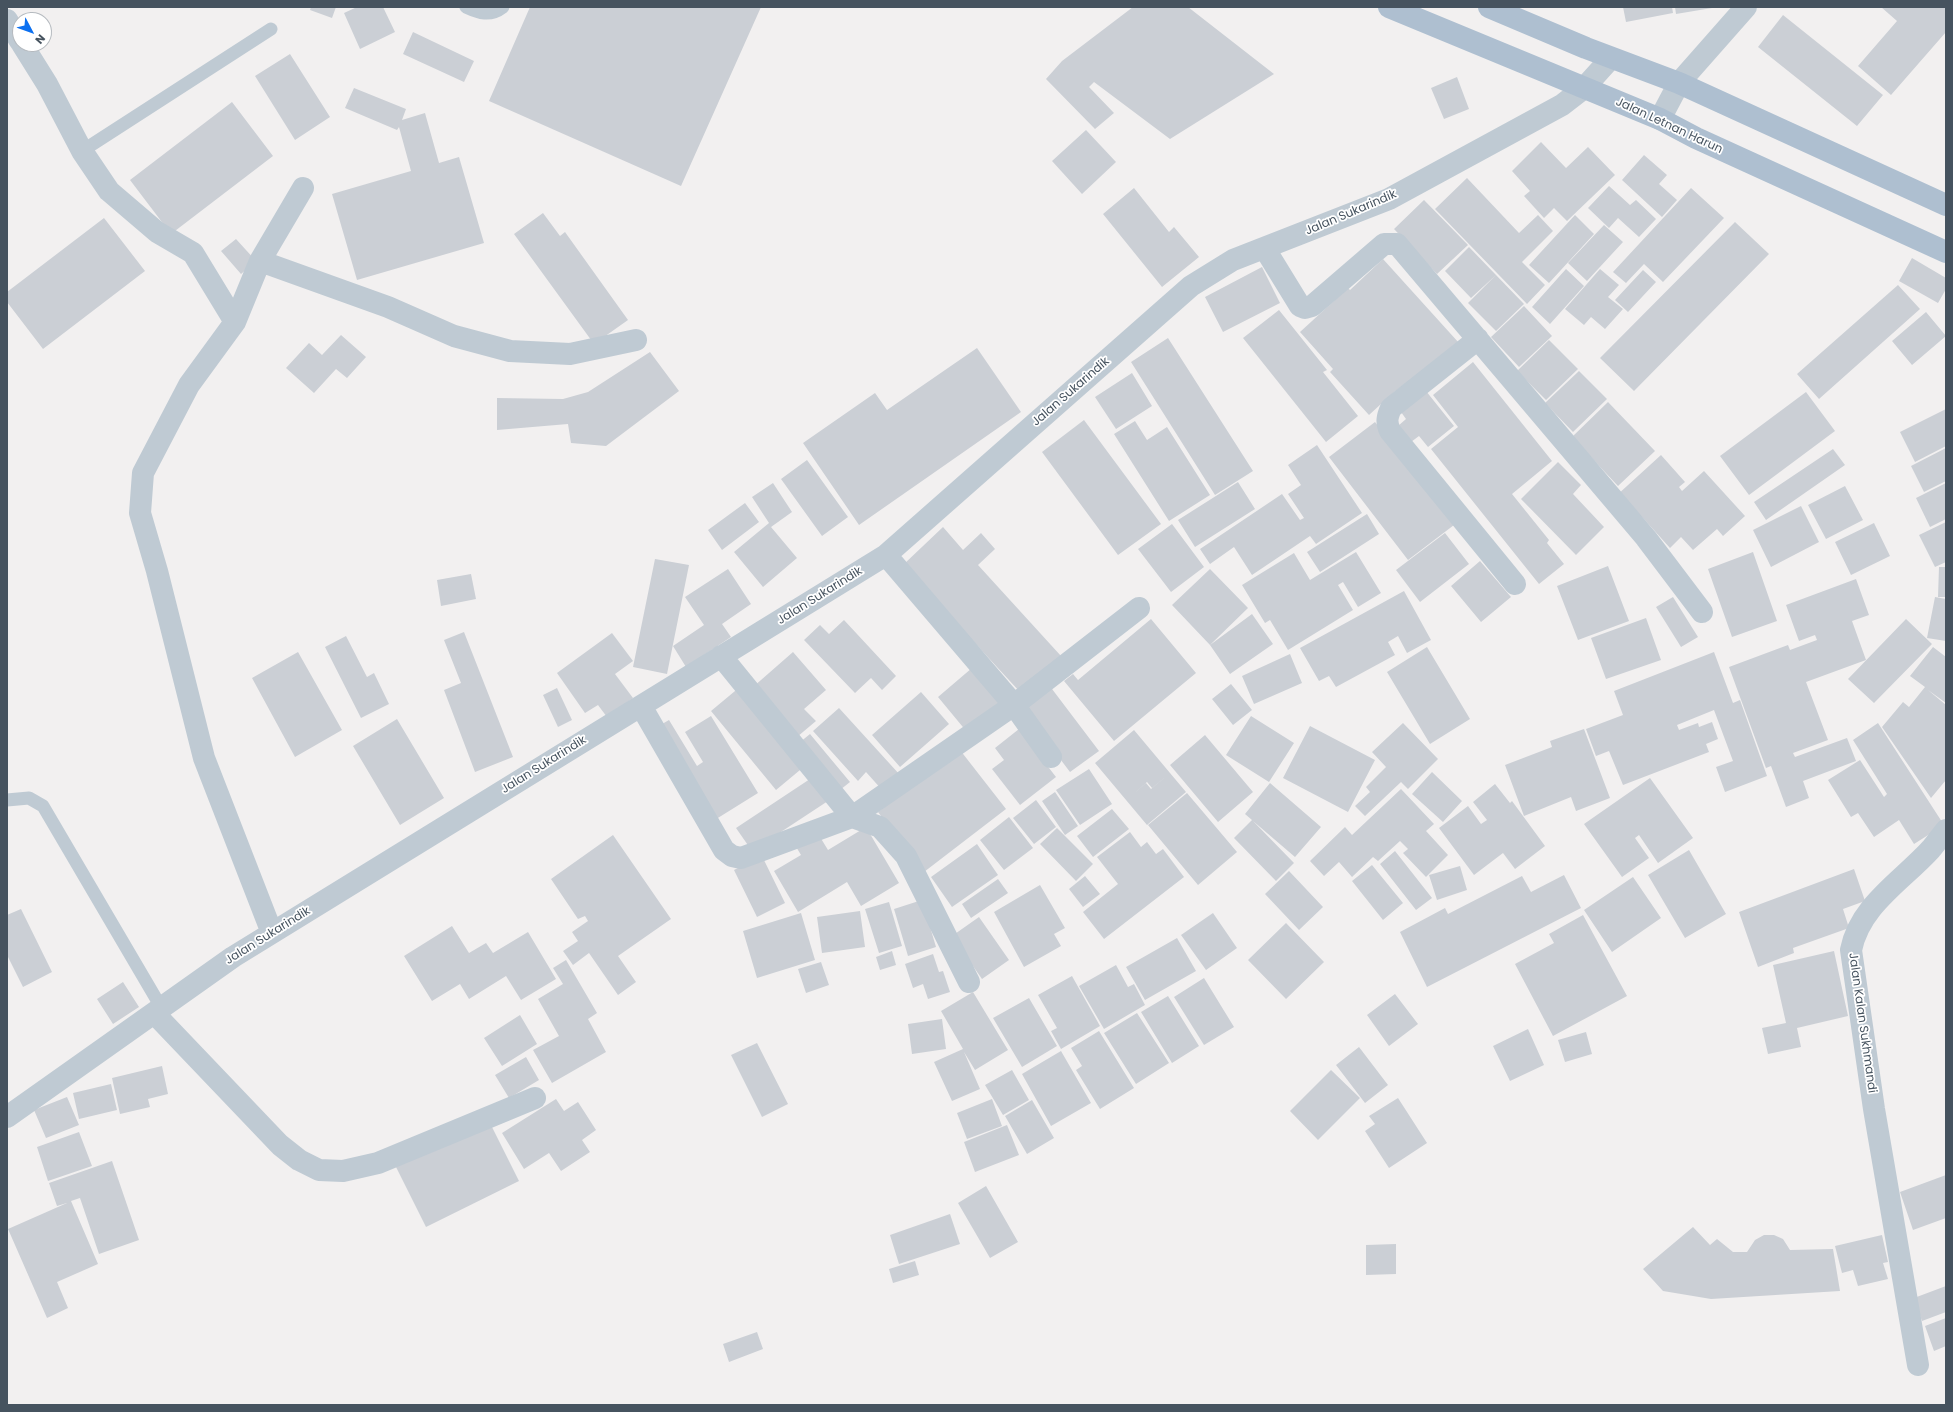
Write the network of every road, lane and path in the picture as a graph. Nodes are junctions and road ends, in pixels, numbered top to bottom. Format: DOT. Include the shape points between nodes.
graph roads {
  1 [pos="466,7"];
  2 [pos="502,7"];
  3 [pos="1389,7"];
  4 [pos="1489,7"];
  5 [pos="1746,7"];
  6 [pos="271,29"];
  7 [pos="27,52"];
  8 [pos="1611,58"];
  9 [pos="1679,83"];
  10 [pos="1584,88"];
  11 [pos="1660,119"];
  12 [pos="82,151"];
  13 [pos="303,188"];
  14 [pos="1946,205"];
  15 [pos="1265,249"];
  16 [pos="1946,252"];
  17 [pos="260,261"];
  18 [pos="235,322"];
  19 [pos="1478,339"];
  20 [pos="636,340"];
  21 [pos="886,555"];
  22 [pos="1515,584"];
  23 [pos="1139,608"];
  24 [pos="1702,612"];
  25 [pos="721,656"];
  26 [pos="1014,705"];
  27 [pos="641,706"];
  28 [pos="1051,757"];
  29 [pos="7,800"];
  30 [pos="852,817"];
  31 [pos="1946,830"];
  32 [pos="272,933"];
  33 [pos="969,982"];
  34 [pos="158,1010"];
  35 [pos="535,1098"];
  36 [pos="7,1117"];
  37 [pos="1918,1365"];
  1 -- 2 [label="lane" via="489,14"];
  3 -- 10 [label="main road, Jalan Letnan Harun"];
  4 -- 8 [label="main road"];
  5 -- 9 [label="street"];
  6 -- 12 [label="lane"];
  7 -- 12 [label="street"];
  8 -- 9 [label="main road"];
  8 -- 10 [label="street, Jalan Sukarindik"];
  9 -- 11 [label="street"];
  9 -- 14 [label="main road"];
  10 -- 11 [label="main road, Jalan Letnan Harun"];
  10 -- 15 [label="street, Jalan Sukarindik" via="1562,105 1389,199"];
  11 -- 16 [label="main road, Jalan Letnan Harun" via="1696,138"];
  12 -- 18 [label="street" via="109,191 157,232 193,253"];
  13 -- 17 [label="street"];
  15 -- 19 [label="street" via="1300,306 1305,308 1312,306 1384,244 1397,244"];
  15 -- 21 [label="street, Jalan Sukarindik" via="1233,260 1191,286"];
  17 -- 18 [label="street"];
  17 -- 20 [label="street" via="388,307 454,336 510,351 570,354"];
  18 -- 32 [label="street" via="188,386 143,473 140,513 204,758"];
  19 -- 22 [label="street" via="1391,408 1387,423 1390,431"];
  19 -- 24 [label="street" via="1646,538"];
  21 -- 25 [label="street, Jalan Sukarindik"];
  21 -- 26 [label="street"];
  23 -- 26 [label="street"];
  25 -- 27 [label="street, Jalan Sukarindik"];
  25 -- 30 [label="street"];
  26 -- 28 [label="street"];
  26 -- 30 [label="street"];
  27 -- 30 [label="street" via="724,850 732,856 741,858"];
  27 -- 32 [label="street, Jalan Sukarindik"];
  29 -- 34 [label="lane" via="29,798 43,806"];
  30 -- 33 [label="street" via="880,827 906,856"];
  31 -- 37 [label="street, Jalan Kalan Sukhmandi" via="1931,849 1882,895 1854,936 1851,950 1874,1109"];
  32 -- 34 [label="street, Jalan Sukarindik"];
  34 -- 35 [label="street" via="280,1145 299,1160 319,1170 343,1171 378,1163"];
  34 -- 36 [label="street, Jalan Sukarindik"];
}
